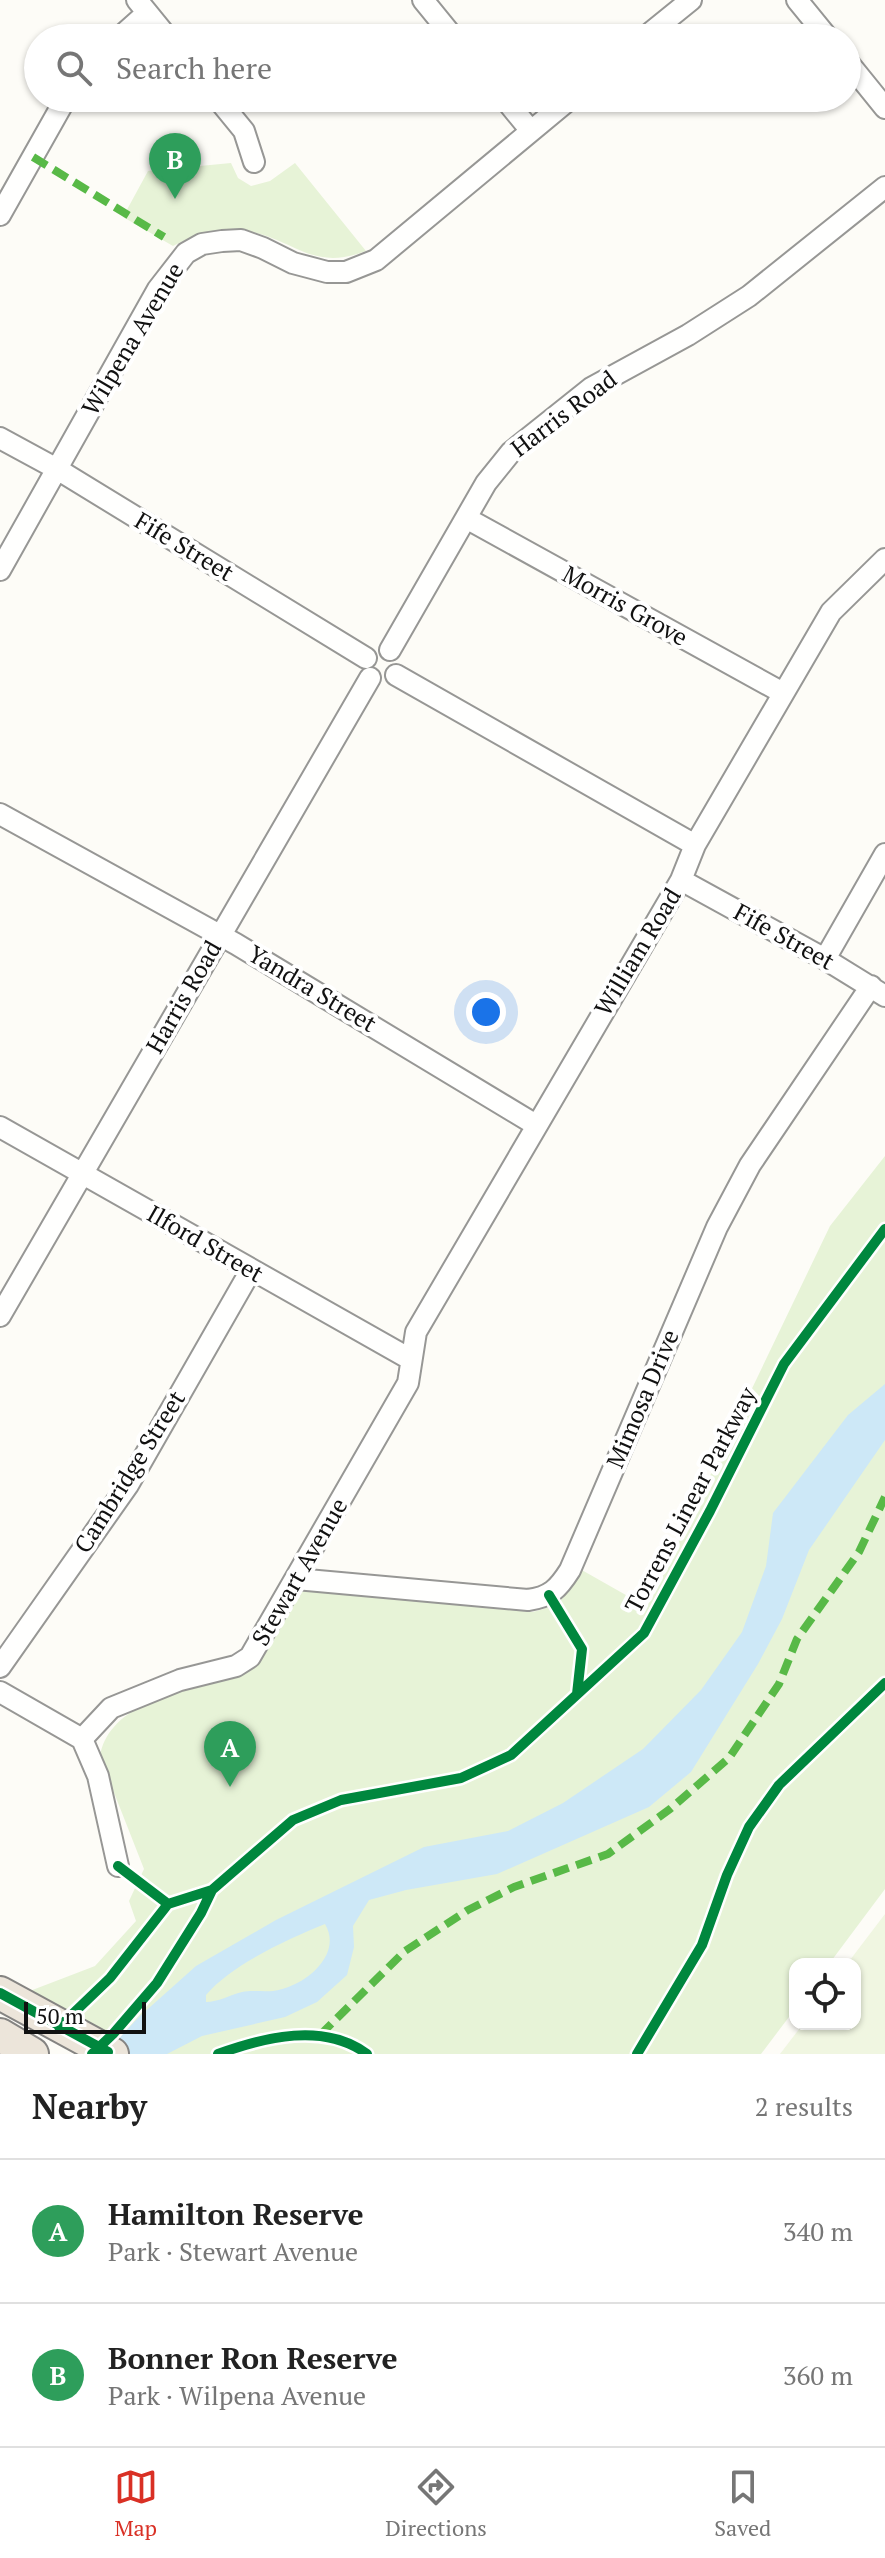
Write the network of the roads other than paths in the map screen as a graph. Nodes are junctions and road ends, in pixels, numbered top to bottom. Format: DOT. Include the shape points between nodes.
graph roads {
  1 [pos="423,0"];
  2 [pos="691,0"];
  3 [pos="797,0"];
  4 [pos="142,6"];
  5 [pos="129,24"];
  6 [pos="157,24"];
  7 [pos="443,24"];
  8 [pos="661,24"];
  9 [pos="817,24"];
  10 [pos="861,78"];
  11 [pos="885,108"];
  12 [pos="58,112"];
  13 [pos="228,112"];
  14 [pos="515,112"];
  15 [pos="554,112"];
  16 [pos="531,131"];
  17 [pos="254,162"];
  18 [pos="885,187"];
  19 [pos="0,215"];
  20 [pos="0,438"];
  21 [pos="57,469"];
  22 [pos="466,518"];
  23 [pos="885,559"];
  24 [pos="0,570"];
  25 [pos="390,650"];
  26 [pos="368,668"];
  27 [pos="396,675"];
  28 [pos="783,693"];
  29 [pos="0,814"];
  30 [pos="695,845"];
  31 [pos="885,854"];
  32 [pos="681,880"];
  33 [pos="220,935"];
  34 [pos="825,959"];
  35 [pos="878,991"];
  36 [pos="536,1125"];
  37 [pos="0,1127"];
  38 [pos="82,1173"];
  39 [pos="251,1270"];
  40 [pos="0,1316"];
  41 [pos="410,1359"];
  42 [pos="296,1579"];
  43 [pos="0,1667"];
  44 [pos="0,1692"];
  45 [pos="82,1739"];
  46 [pos="118,1866"];
  47 [pos="0,1993"];
  48 [pos="0,2035"];
  49 [pos="32,2054"];
  50 [pos="112,2054"];
  1 -- 7 [label="street"];
  2 -- 8 [label="street"];
  3 -- 9 [label="street"];
  4 -- 5 [label="street"];
  4 -- 6 [label="street"];
  10 -- 11 [label="street"];
  12 -- 19 [label="street"];
  13 -- 17 [label="street" via="244,131"];
  14 -- 16 [label="street"];
  15 -- 16 [label="street, Wilpena Avenue"];
  16 -- 21 [label="street, Wilpena Avenue" via="361,267 346,272 314,270 241,240 202,244 186,253 158,289"];
  18 -- 22 [label="street, Harris Road" via="749,296 591,388 498,466"];
  20 -- 21 [label="street, Fife Street"];
  21 -- 24 [label="street, Wilpena Avenue"];
  21 -- 26 [label="street, Fife Street"];
  22 -- 25 [label="street, Harris Road"];
  22 -- 28 [label="street, Morris Grove"];
  23 -- 28 [label="street, William Road" via="831,612"];
  25 -- 26 [label="street" via="371,652"];
  25 -- 27 [label="street" via="399,664"];
  26 -- 27 [label="street" via="381,683"];
  26 -- 33 [label="street, Harris Road"];
  27 -- 30 [label="street"];
  28 -- 30 [label="street, William Road"];
  29 -- 33 [label="street, Yandra Street"];
  30 -- 32 [label="street, William Road"];
  31 -- 34 [label="street"];
  32 -- 34 [label="street, Fife Street"];
  32 -- 36 [label="street, William Road"];
  33 -- 36 [label="street, Yandra Street"];
  33 -- 38 [label="street, Harris Road"];
  34 -- 35 [label="street, Fife Street"];
  35 -- 42 [label="street, Mimosa Drive" via="750,1165 717,1227 558,1589 528,1600"];
  36 -- 41 [label="street, William Road" via="416,1332"];
  37 -- 38 [label="street, Ilford Street"];
  38 -- 39 [label="street, Ilford Street"];
  38 -- 40 [label="street, Harris Road"];
  39 -- 41 [label="street, Ilford Street"];
  39 -- 43 [label="street, Cambridge Street" via="128,1485"];
  41 -- 42 [label="street, Stewart Avenue" via="408,1383"];
  42 -- 45 [label="street, Stewart Avenue" via="250,1657 111,1708"];
  44 -- 45 [label="street"];
  45 -- 46 [label="street" via="98,1776"];
  47 -- 50 [label="highway"];
  48 -- 49 [label="highway"];
}
